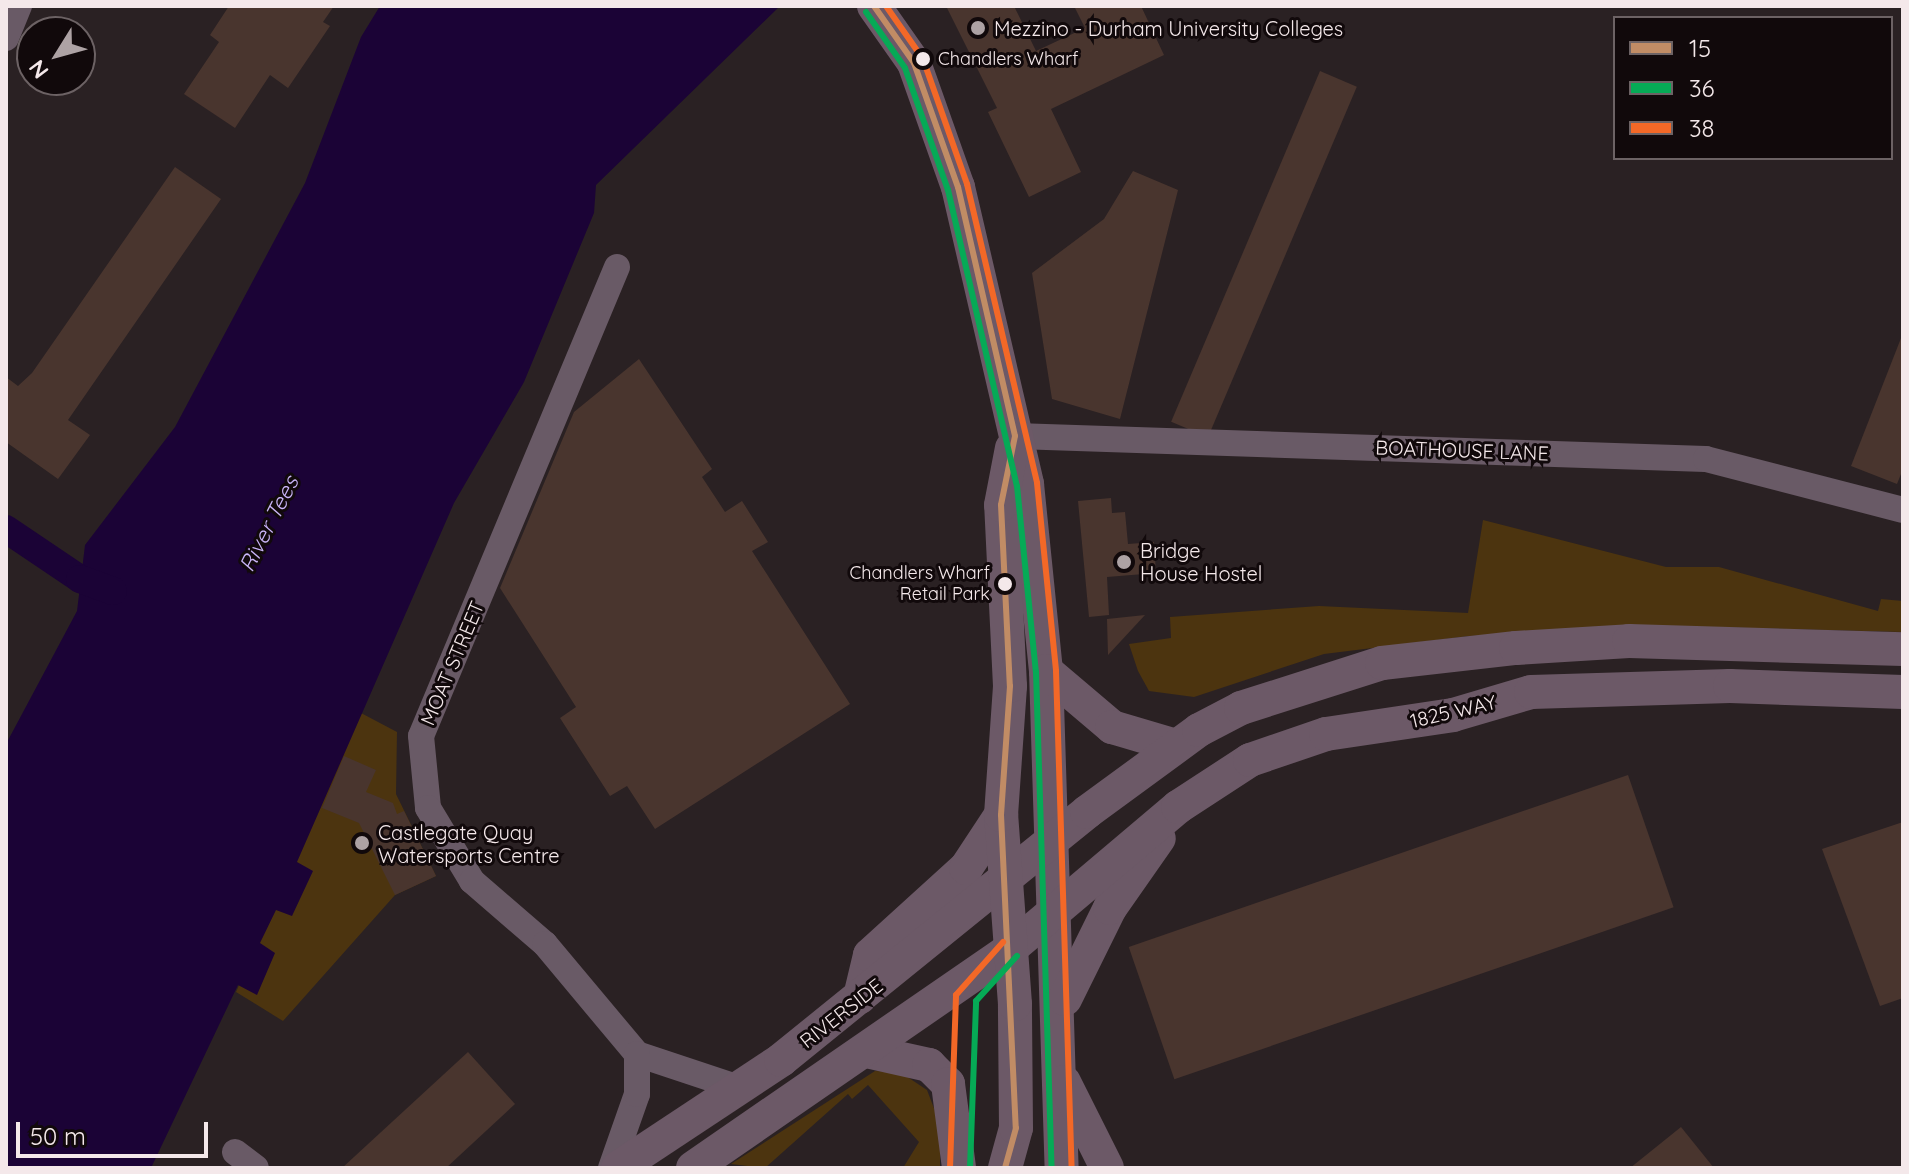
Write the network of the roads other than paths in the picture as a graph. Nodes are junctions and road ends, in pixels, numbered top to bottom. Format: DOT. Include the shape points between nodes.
graph roads {
  1 [pos="19,6"];
  2 [pos="874,6"];
  3 [pos="6,38"];
  4 [pos="617,267"];
  5 [pos="1015,436"];
  6 [pos="1903,510"];
  7 [pos="1903,649"];
  8 [pos="1046,671"];
  9 [pos="1903,692"];
  10 [pos="1176,746"];
  11 [pos="1178,807"];
  12 [pos="1001,815"];
  13 [pos="1052,844"];
  14 [pos="1005,883"];
  15 [pos="1057,909"];
  16 [pos="1010,949"];
  17 [pos="860,997"];
  18 [pos="1062,1007"];
  19 [pos="866,1051"];
  20 [pos="637,1054"];
  21 [pos="1060,1074"];
  22 [pos="742,1089"];
  23 [pos="235,1152"];
  24 [pos="1005,1167"];
  25 [pos="256,1168"];
  26 [pos="611,1168"];
  27 [pos="618,1168"];
  28 [pos="693,1168"];
  29 [pos="959,1168"];
  30 [pos="1062,1168"];
  31 [pos="1107,1168"];
  1 -- 3 [label="street"];
  2 -- 5 [label="main road" via="914,63 958,187"];
  4 -- 20 [label="street, MOAT STREET" via="421,736 428,808 472,881 545,944"];
  5 -- 6 [label="street, BOATHOUSE LANE" via="1706,459"];
  5 -- 8 [label="main road"];
  5 -- 12 [label="main road" via="1001,505 1010,686"];
  7 -- 10 [label="main road" via="1629,641 1382,663 1241,708"];
  8 -- 10 [label="main road" via="1112,727"];
  8 -- 13 [label="main road"];
  9 -- 11 [label="main road, 1825 WAY" via="1730,686 1531,692 1453,715 1326,734 1237,766"];
  10 -- 13 [label="main road"];
  11 -- 15 [label="main road, 1825 WAY"];
  11 -- 18 [label="main road" via="1110,908"];
  12 -- 14 [label="main road"];
  12 -- 17 [label="main road" via="966,868 877,945"];
  13 -- 14 [label="main road, RIVERSIDE"];
  13 -- 15 [label="main road"];
  14 -- 16 [label="main road"];
  14 -- 17 [label="main road, RIVERSIDE"];
  15 -- 16 [label="main road"];
  15 -- 18 [label="main road"];
  16 -- 19 [label="main road"];
  16 -- 24 [label="main road" via="1016,1128"];
  17 -- 22 [label="main road, RIVERSIDE"];
  18 -- 21 [label="main road"];
  19 -- 28 [label="main road"];
  19 -- 29 [label="main road" via="929,1065 948,1084"];
  20 -- 22 [label="street"];
  20 -- 26 [label="street" via="637,1094"];
  21 -- 30 [label="main road"];
  21 -- 31 [label="main road"];
  22 -- 27 [label="main road, RIVERSIDE"];
  23 -- 25 [label="street"];
}
